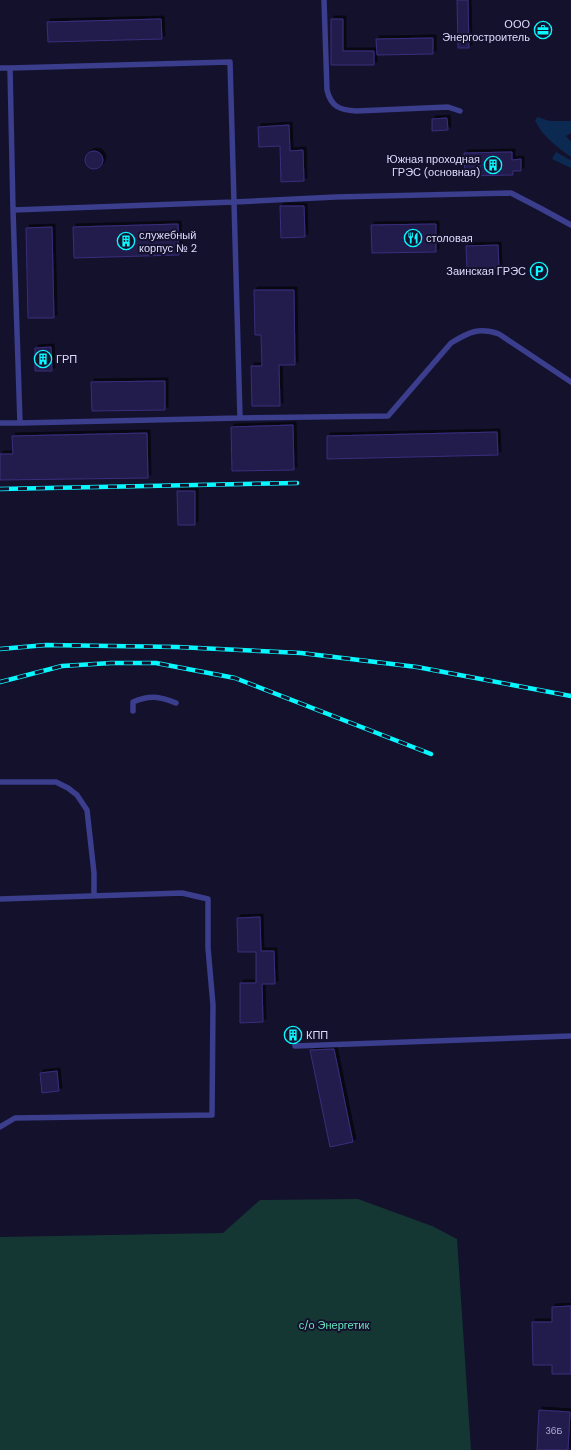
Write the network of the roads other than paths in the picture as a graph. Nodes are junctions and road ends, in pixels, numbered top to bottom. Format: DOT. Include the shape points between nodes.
graph roads {
  1 [pos="324,0"];
  2 [pos="0,68"];
  3 [pos="10,68"];
  4 [pos="460,110"];
  5 [pos="234,202"];
  6 [pos="14,210"];
  7 [pos="571,225"];
  8 [pos="571,382"];
  9 [pos="240,418"];
  10 [pos="20,423"];
  11 [pos="0,424"];
  12 [pos="176,703"];
  13 [pos="132,711"];
  14 [pos="0,782"];
  15 [pos="94,896"];
  16 [pos="0,898"];
  17 [pos="571,1036"];
  18 [pos="295,1046"];
  19 [pos="0,1127"];
  1 -- 4 [label="lane" via="327,90 334,104 347,111 448,107"];
  2 -- 3 [label="lane"];
  3 -- 5 [label="lane" via="230,62"];
  3 -- 6 [label="lane"];
  5 -- 6 [label="lane"];
  5 -- 7 [label="lane" via="336,196 511,193"];
  5 -- 9 [label="lane"];
  6 -- 10 [label="lane"];
  8 -- 9 [label="lane" via="500,334 477,330 451,343 388,416"];
  9 -- 10 [label="lane"];
  10 -- 11 [label="lane"];
  12 -- 13 [label="lane" via="153,696 142,698 132,702"];
  14 -- 15 [label="lane" via="56,782 77,795 87,810"];
  15 -- 16 [label="lane"];
  15 -- 19 [label="lane" via="182,893 208,899 208,948 213,1005 212,1115 15,1118"];
  17 -- 18 [label="lane"];
}
